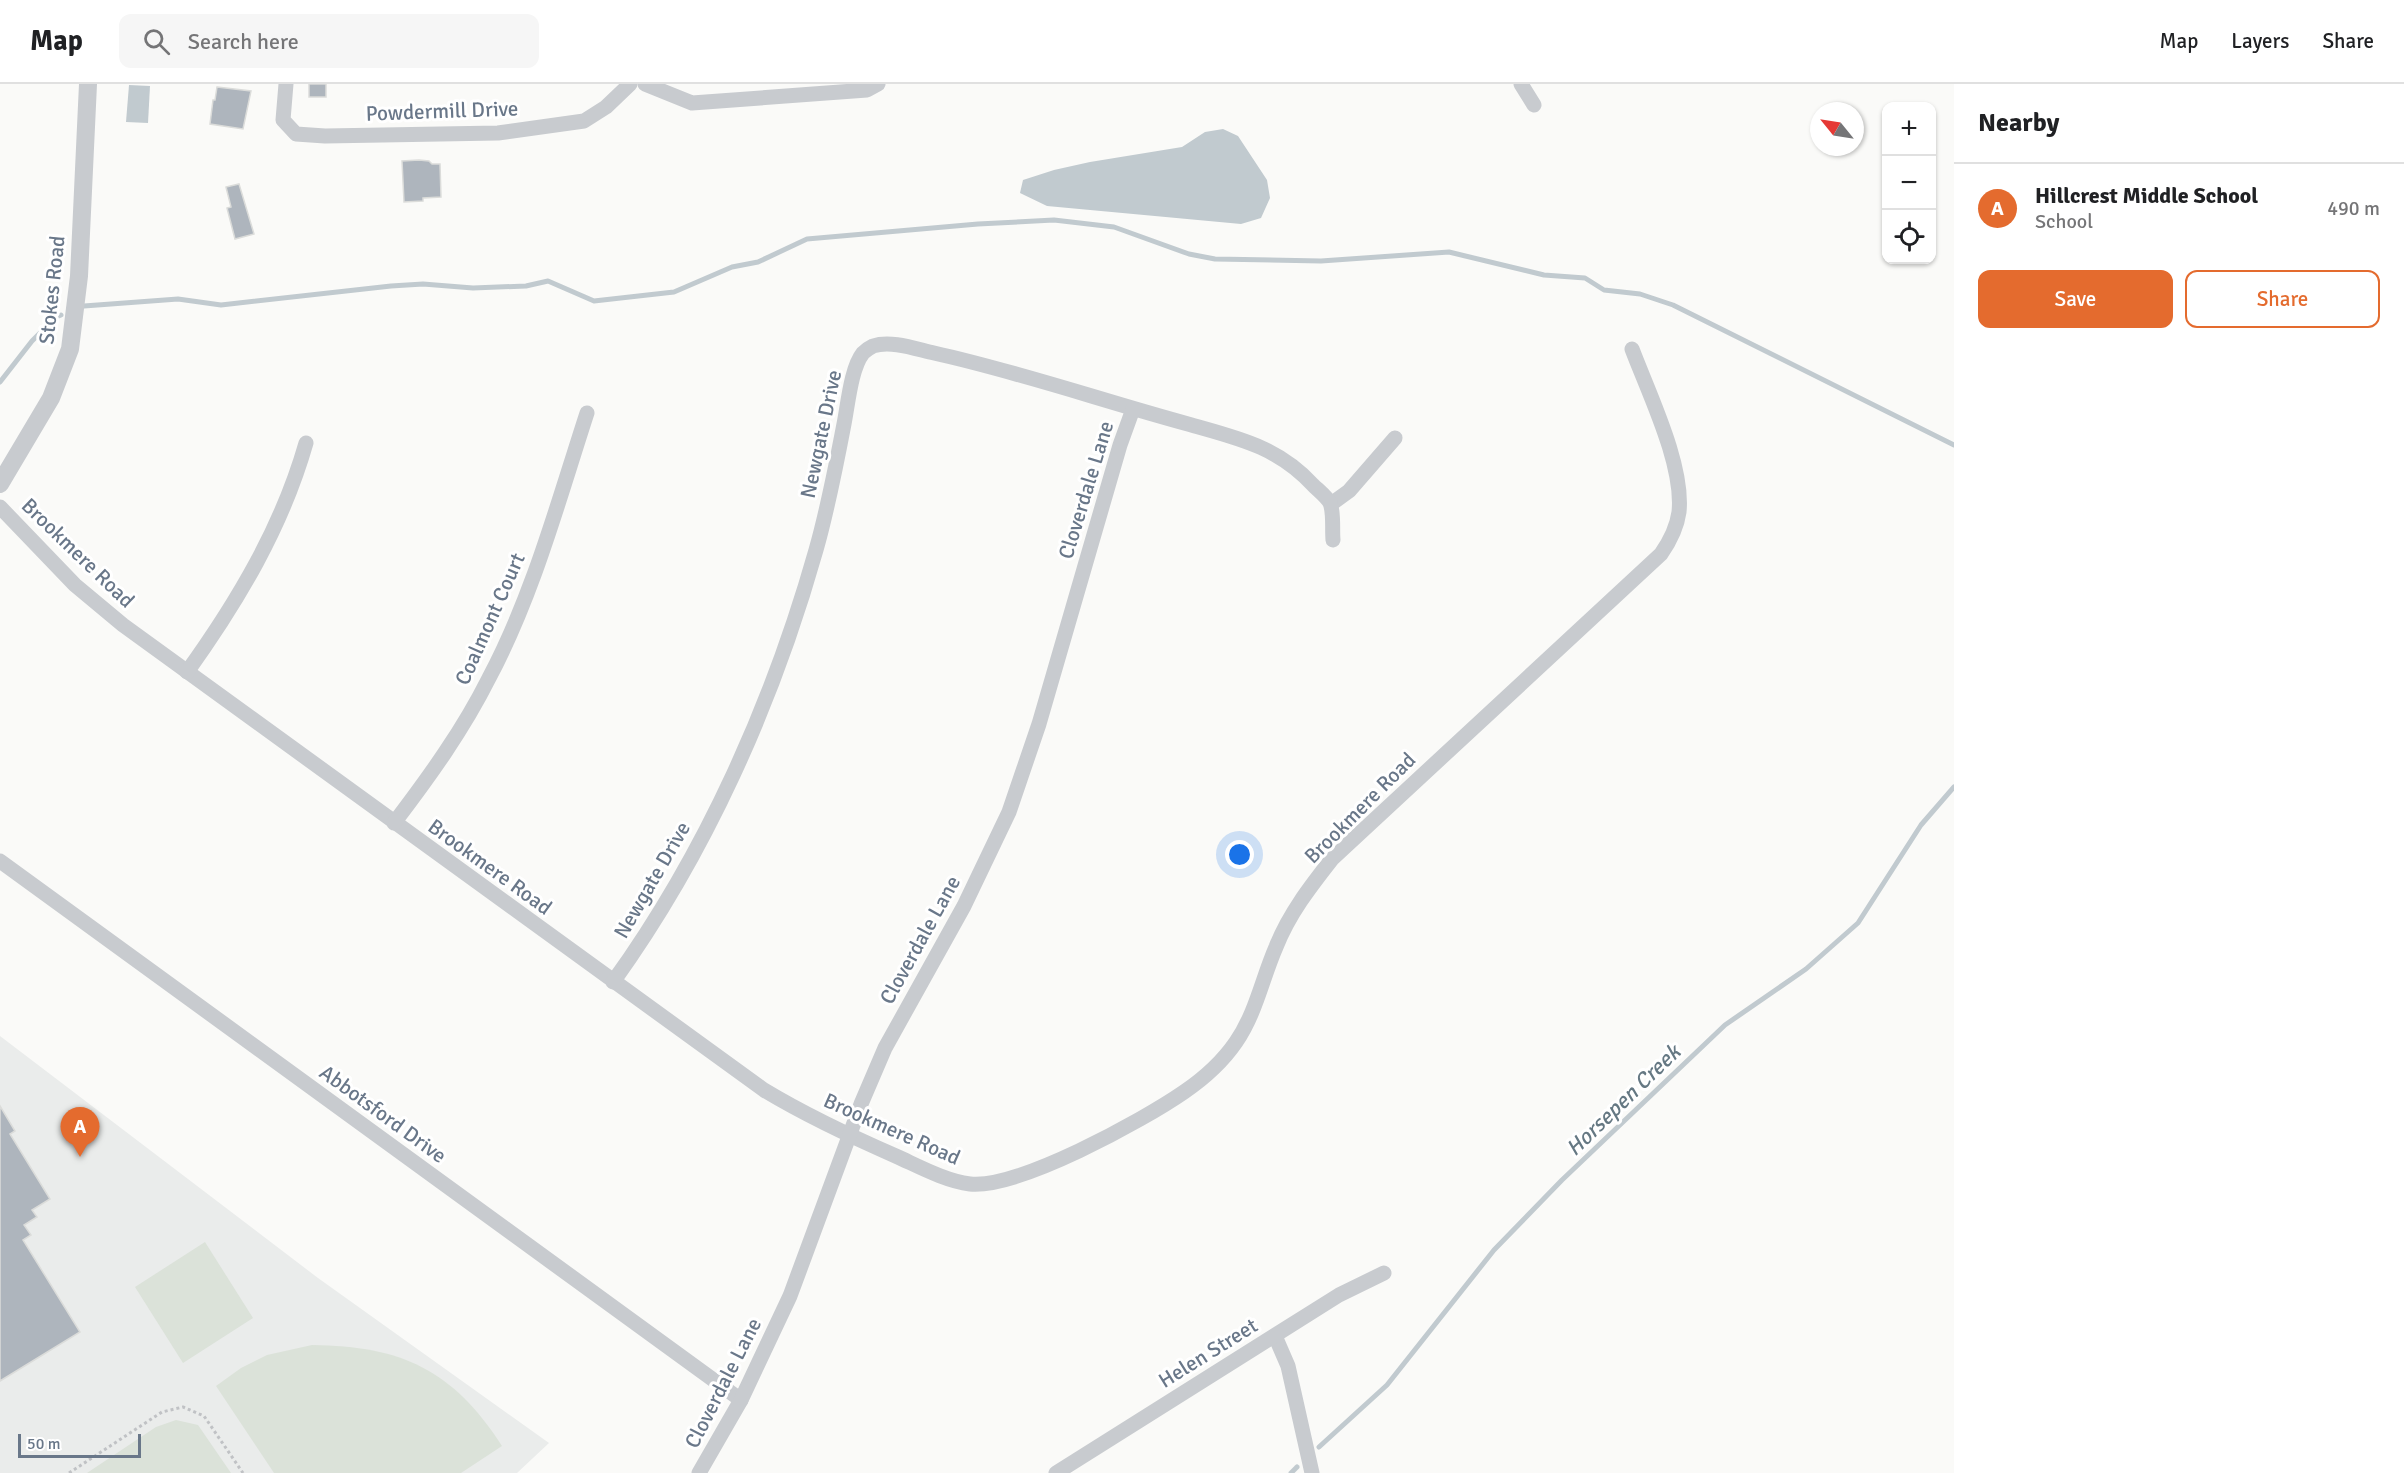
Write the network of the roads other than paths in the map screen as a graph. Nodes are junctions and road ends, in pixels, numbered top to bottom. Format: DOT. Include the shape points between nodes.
graph roads {
  1 [pos="88,84"];
  2 [pos="286,84"];
  3 [pos="630,84"];
  4 [pos="645,84"];
  5 [pos="878,84"];
  6 [pos="1521,84"];
  7 [pos="1534,105"];
  8 [pos="1632,349"];
  9 [pos="1133,409"];
  10 [pos="586,413"];
  11 [pos="1395,438"];
  12 [pos="306,442"];
  13 [pos="0,484"];
  14 [pos="1330,504"];
  15 [pos="0,507"];
  16 [pos="1333,540"];
  17 [pos="187,672"];
  18 [pos="394,823"];
  19 [pos="0,861"];
  20 [pos="613,982"];
  21 [pos="849,1136"];
  22 [pos="1384,1273"];
  23 [pos="1275,1336"];
  24 [pos="741,1400"];
  25 [pos="699,1473"];
  26 [pos="1056,1473"];
  27 [pos="1312,1473"];
  1 -- 13 [label="street, Stokes Road" via="79,276 70,349 51,398"];
  2 -- 3 [label="street, Powdermill Drive" via="283,120 297,134 325,136 498,133 585,121"];
  4 -- 5 [label="street" via="692,103 867,90"];
  6 -- 7 [label="street"];
  8 -- 21 [label="street, Brookmere Road" via="1678,480 1679,513 1669,542 1654,562 1332,859 1289,919 1250,1020 1220,1060 1184,1092 1131,1123 1043,1166 993,1184 952,1179"];
  9 -- 14 [label="street, Newgate Drive" via="1265,448 1305,476"];
  9 -- 20 [label="street, Newgate Drive" via="975,362 890,345 874,345 864,351 852,382 816,549 765,700 697,848 664,907"];
  9 -- 21 [label="street, Cloverdale Lane" via="1009,812 964,906 885,1048"];
  10 -- 18 [label="street, Coalmont Court" via="540,557 495,666 472,711"];
  11 -- 14 [label="street" via="1349,491"];
  12 -- 17 [label="street" via="296,477 246,585"];
  14 -- 16 [label="street"];
  15 -- 17 [label="street, Brookmere Road" via="75,585"];
  17 -- 18 [label="street, Brookmere Road"];
  18 -- 20 [label="street, Brookmere Road"];
  19 -- 24 [label="street, Abbotsford Drive"];
  20 -- 21 [label="street, Brookmere Road" via="764,1090"];
  21 -- 24 [label="street, Cloverdale Lane" via="790,1296"];
  22 -- 23 [label="street, Helen Street" via="1338,1295"];
  23 -- 26 [label="street, Helen Street"];
  23 -- 27 [label="street" via="1288,1366"];
  24 -- 25 [label="street, Cloverdale Lane"];
}
